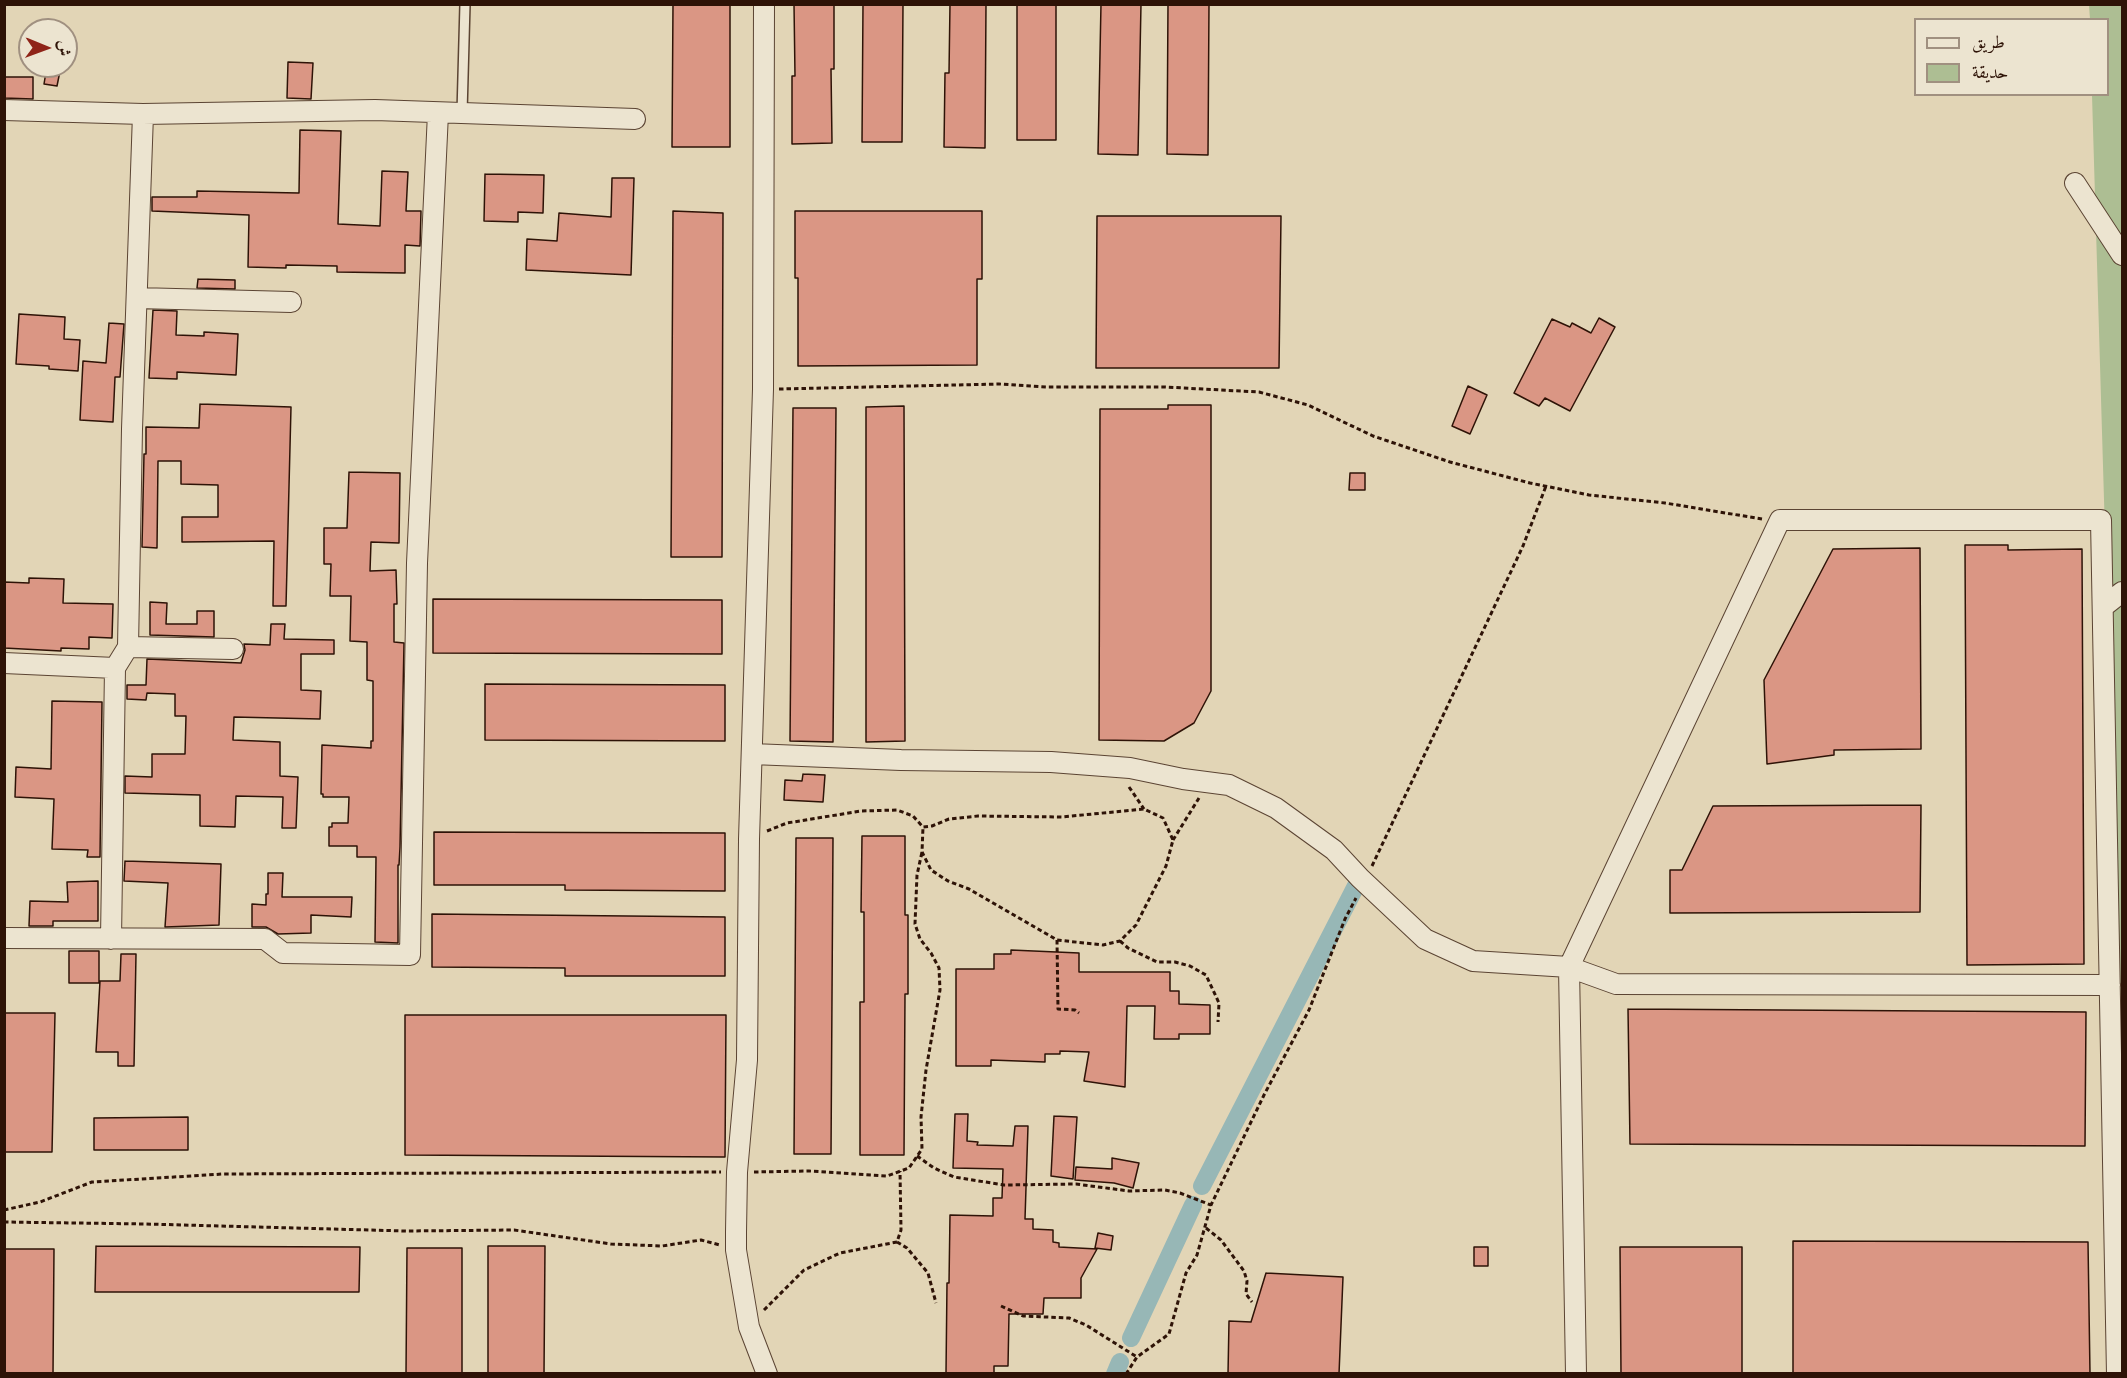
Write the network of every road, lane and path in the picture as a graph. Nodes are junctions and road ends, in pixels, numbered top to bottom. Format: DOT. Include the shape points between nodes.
graph roads {
  1 [pos="465,4"];
  2 [pos="764,4"];
  3 [pos="4,110"];
  4 [pos="438,113"];
  5 [pos="462,113"];
  6 [pos="143,114"];
  7 [pos="635,119"];
  8 [pos="2075,183"];
  9 [pos="2122,255"];
  10 [pos="137,298"];
  11 [pos="291,302"];
  12 [pos="763,389"];
  13 [pos="1546,486"];
  14 [pos="1780,520"];
  15 [pos="2122,592"];
  16 [pos="2103,607"];
  17 [pos="128,646"];
  18 [pos="233,649"];
  19 [pos="4,663"];
  20 [pos="115,668"];
  21 [pos="753,754"];
  22 [pos="1219,784"];
  23 [pos="922,827"];
  24 [pos="749,839"];
  25 [pos="1173,840"];
  26 [pos="922,852"];
  27 [pos="1364,882"];
  28 [pos="4,938"];
  29 [pos="111,939"];
  30 [pos="1058,940"];
  31 [pos="1120,941"];
  32 [pos="1569,967"];
  33 [pos="2110,985"];
  34 [pos="1079,1013"];
  35 [pos="1218,1022"];
  36 [pos="917,1156"];
  37 [pos="900,1171"];
  38 [pos="737,1172"];
  39 [pos="1211,1205"];
  40 [pos="4,1210"];
  41 [pos="4,1222"];
  42 [pos="1206,1228"];
  43 [pos="897,1242"];
  44 [pos="736,1250"];
  45 [pos="1252,1302"];
  46 [pos="936,1303"];
  47 [pos="1001,1306"];
  48 [pos="749,1327"];
  49 [pos="1137,1358"];
  50 [pos="767,1374"];
  51 [pos="1126,1374"];
  52 [pos="1576,1374"];
  53 [pos="2117,1374"];
  1 -- 5 [label="lane"];
  2 -- 12 [label="street"];
  3 -- 6 [label="street"];
  4 -- 5 [label="street"];
  4 -- 6 [label="street" via="375,110"];
  4 -- 29 [label="street" via="417,563 410,955 283,953 264,939"];
  5 -- 7 [label="street"];
  6 -- 10 [label="street"];
  8 -- 9 [label="street"];
  10 -- 11 [label="street"];
  10 -- 17 [label="street"];
  12 -- 13 [label="path" via="999,384 1259,392 1308,405 1373,436 1450,462"];
  12 -- 21 [label="street"];
  13 -- 14 [label="path"];
  13 -- 27 [label="path" via="1523,546"];
  14 -- 16 [label="street" via="2102,520"];
  14 -- 32 [label="street"];
  15 -- 16 [label="street"];
  16 -- 33 [label="street"];
  17 -- 18 [label="street"];
  17 -- 20 [label="street"];
  19 -- 20 [label="street"];
  20 -- 29 [label="street"];
  21 -- 22 [label="street" via="1051,762 1130,768"];
  21 -- 24 [label="street"];
  22 -- 25 [label="path" via="1203,791"];
  22 -- 27 [label="street" via="1276,808 1334,850"];
  23 -- 24 [label="path" via="913,816 897,810 861,811 787,824"];
  23 -- 25 [label="path" via="978,816 1062,817 1144,809 1163,818"];
  23 -- 26 [label="path"];
  24 -- 38 [label="street" via="747,1060"];
  25 -- 31 [label="path" via="1166,866 1136,925"];
  26 -- 30 [label="path" via="931,870 939,876"];
  26 -- 36 [label="path" via="916,876 915,924 939,969 939,990 926,1070 922,1149"];
  27 -- 32 [label="street" via="1425,939 1473,961"];
  27 -- 39 [label="path" via="1309,1010"];
  28 -- 29 [label="street"];
  30 -- 31 [label="path" via="1103,945"];
  30 -- 34 [label="path" via="1058,1009"];
  31 -- 35 [label="path" via="1157,962 1175,962 1206,975 1219,1003"];
  32 -- 33 [label="street" via="1616,984"];
  32 -- 52 [label="street"];
  33 -- 53 [label="street"];
  36 -- 37 [label="path" via="909,1168"];
  36 -- 39 [label="path" via="954,1177 1004,1185 1076,1184 1129,1191 1165,1190"];
  37 -- 38 [label="path" via="887,1176"];
  37 -- 43 [label="path" via="902,1230"];
  38 -- 40 [label="path" via="223,1173 92,1182 40,1202"];
  38 -- 44 [label="street"];
  39 -- 42 [label="path"];
  41 -- 44 [label="path" via="514,1230 611,1244 662,1246 701,1240"];
  42 -- 45 [label="path" via="1221,1240 1244,1271 1246,1294"];
  42 -- 49 [label="path" via="1186,1273 1168,1334"];
  43 -- 46 [label="path" via="908,1248 928,1273"];
  43 -- 48 [label="path" via="840,1253 804,1270"];
  44 -- 48 [label="street"];
  47 -- 49 [label="path" via="1023,1316 1069,1318"];
  48 -- 50 [label="street"];
  49 -- 51 [label="path"];
}
